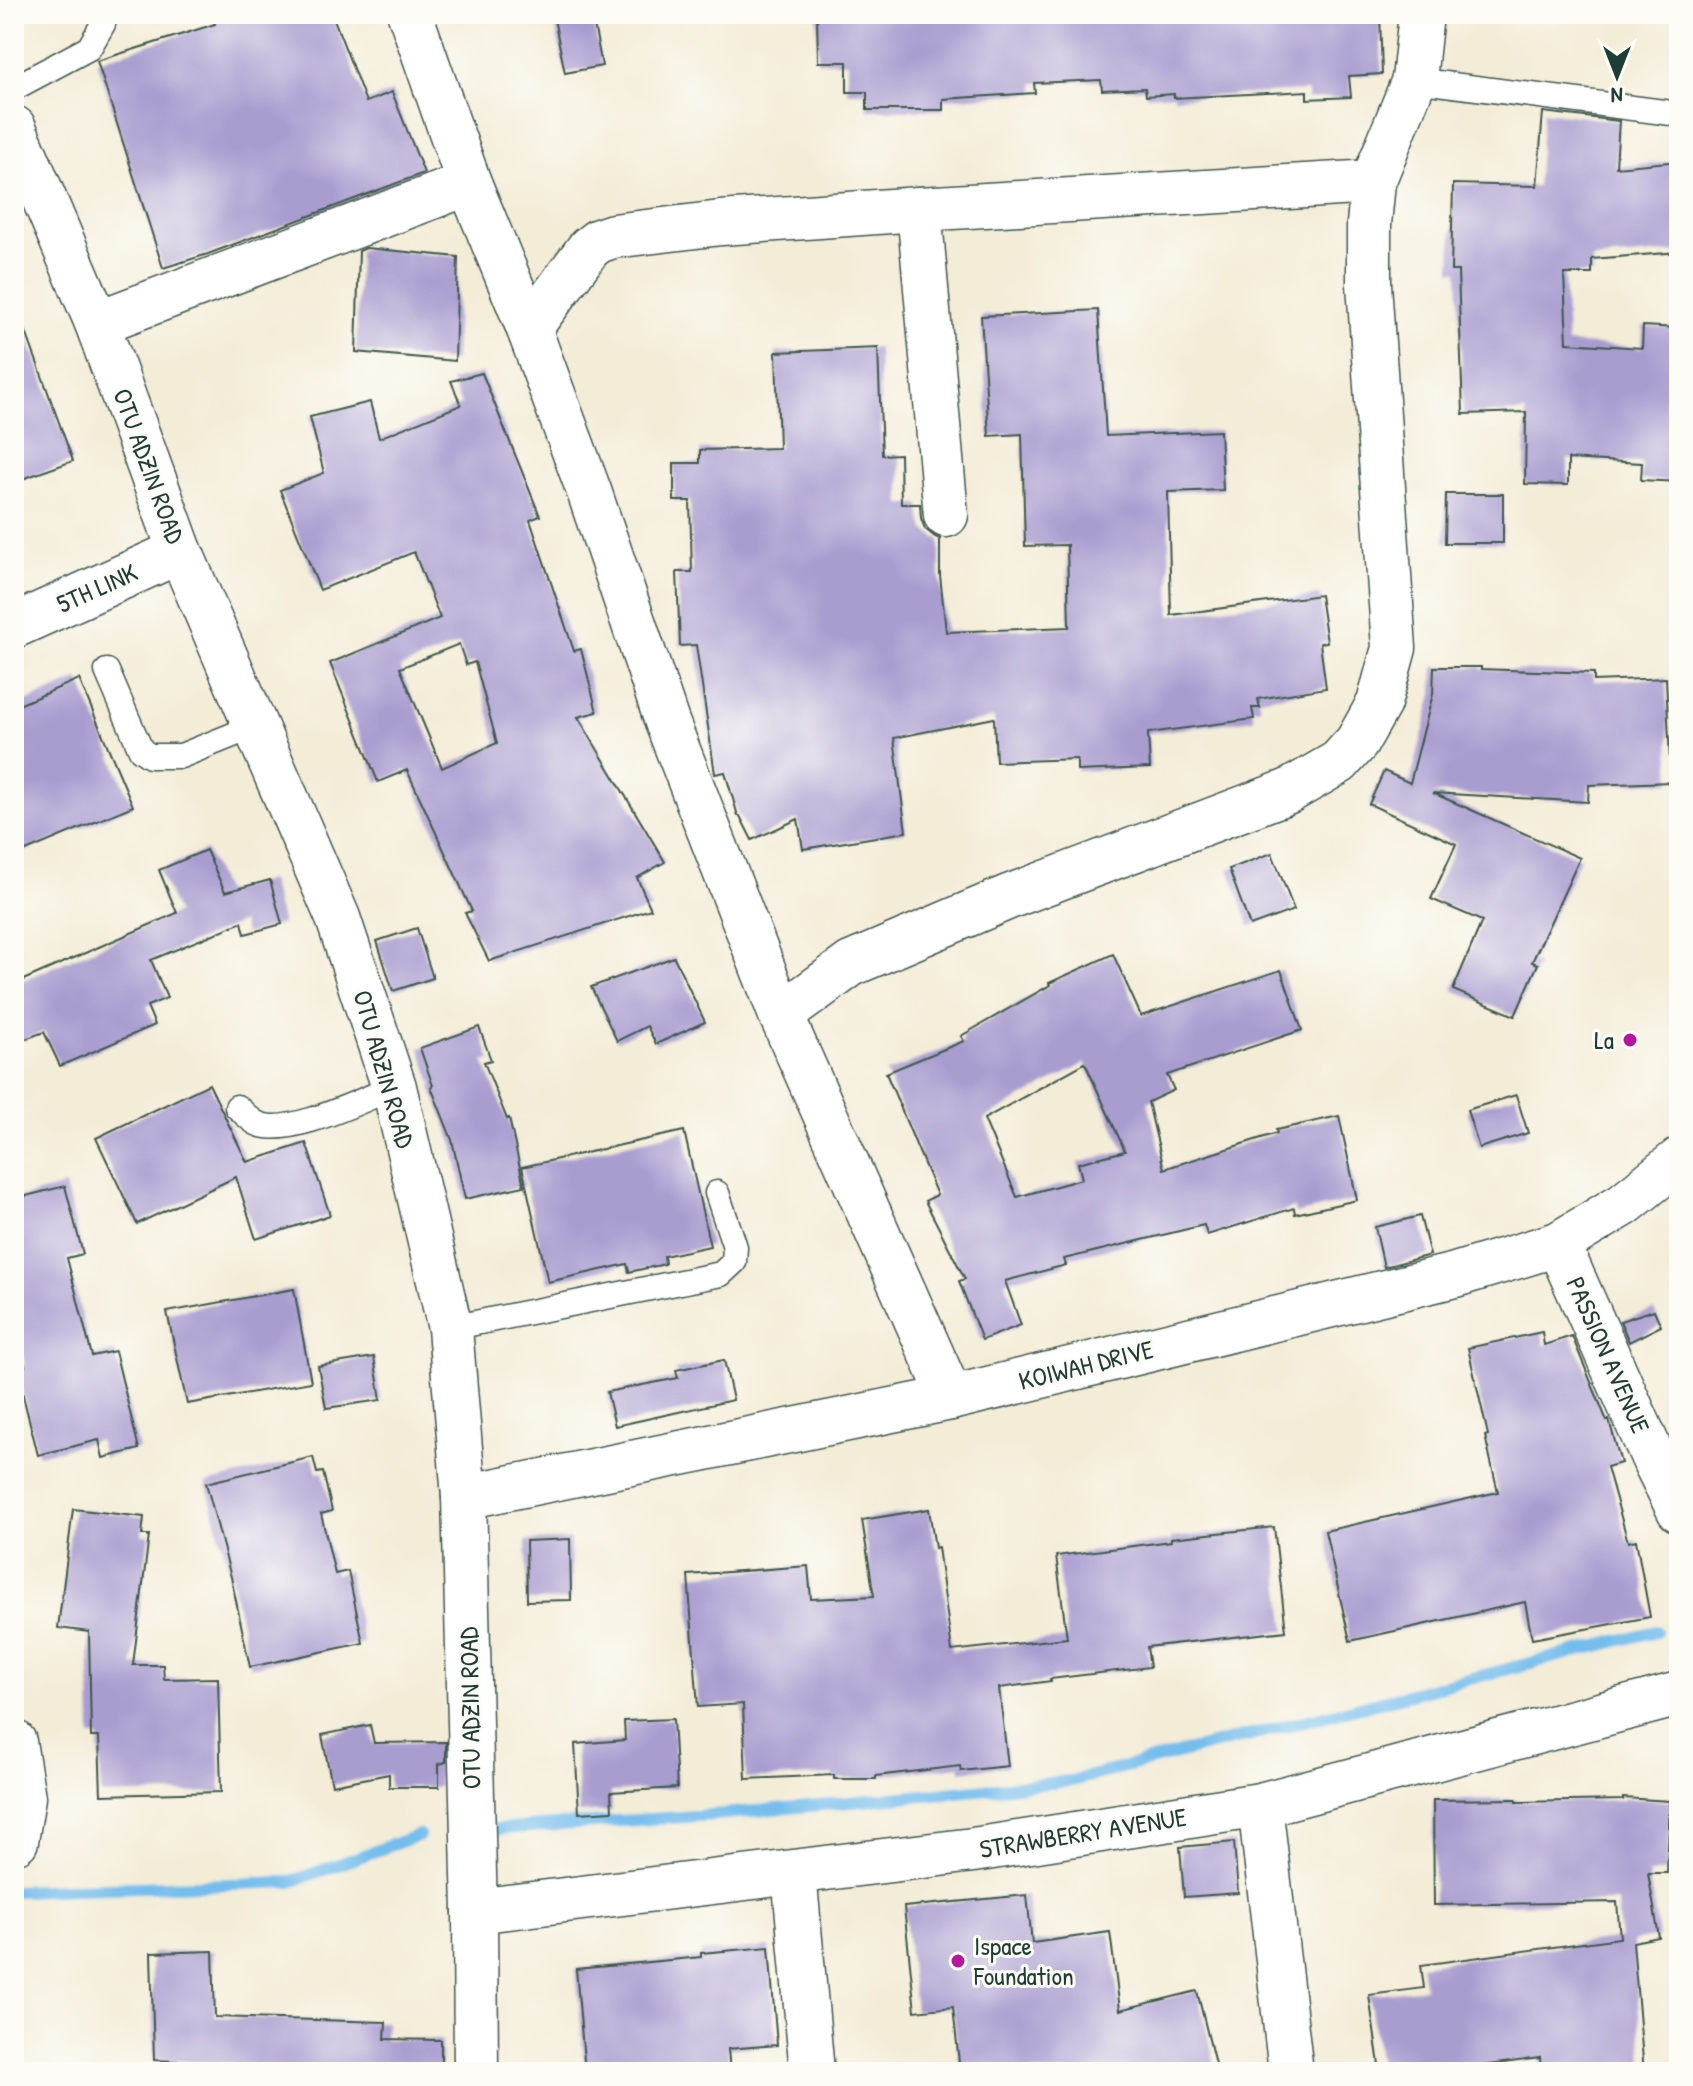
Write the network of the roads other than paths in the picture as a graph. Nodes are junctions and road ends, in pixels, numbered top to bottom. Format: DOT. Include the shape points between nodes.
graph roads {
  1 [pos="105,14"];
  2 [pos="410,14"];
  3 [pos="1421,14"];
  4 [pos="1414,80"];
  5 [pos="14,88"];
  6 [pos="1679,114"];
  7 [pos="14,128"];
  8 [pos="1373,182"];
  9 [pos="469,183"];
  10 [pos="919,209"];
  11 [pos="97,323"];
  12 [pos="529,329"];
  13 [pos="946,515"];
  14 [pos="180,551"];
  15 [pos="14,626"];
  16 [pos="107,671"];
  17 [pos="255,726"];
  18 [pos="781,1015"];
  19 [pos="394,1087"];
  20 [pos="237,1107"];
  21 [pos="1679,1160"];
  22 [pos="717,1193"];
  23 [pos="1558,1244"];
  24 [pos="450,1328"];
  25 [pos="951,1398"];
  26 [pos="464,1497"];
  27 [pos="1679,1510"];
  28 [pos="1679,1694"];
  29 [pos="14,1742"];
  30 [pos="1260,1805"];
  31 [pos="14,1841"];
  32 [pos="794,1873"];
  33 [pos="475,1911"];
  34 [pos="476,2072"];
  35 [pos="812,2072"];
  36 [pos="1291,2072"];
  1 -- 5 [label="lane" via="89,48"];
  2 -- 9 [label="street"];
  3 -- 4 [label="street"];
  4 -- 6 [label="lane"];
  4 -- 8 [label="street"];
  7 -- 11 [label="street, OTU ADZIN ROAD"];
  8 -- 10 [label="street"];
  8 -- 18 [label="street" via="1369,284 1394,648 1379,703 1357,742 1339,762 1289,791 1011,896 851,964"];
  9 -- 11 [label="street"];
  9 -- 12 [label="street"];
  10 -- 12 [label="street" via="613,236 589,248"];
  10 -- 13 [label="street"];
  11 -- 14 [label="street, OTU ADZIN ROAD"];
  12 -- 18 [label="street" via="667,722"];
  14 -- 15 [label="street, 5TH LINK"];
  14 -- 17 [label="street, OTU ADZIN ROAD"];
  16 -- 17 [label="lane" via="141,750 150,756 181,756"];
  17 -- 19 [label="street, OTU ADZIN ROAD" via="338,918"];
  18 -- 25 [label="street"];
  19 -- 20 [label="lane" via="278,1128 257,1124"];
  19 -- 24 [label="street, OTU ADZIN ROAD"];
  21 -- 23 [label="street, KOIWAH DRIVE" via="1624,1204"];
  22 -- 24 [label="lane" via="735,1247 734,1262 721,1274"];
  23 -- 25 [label="street, KOIWAH DRIVE" via="1455,1275"];
  23 -- 27 [label="street, PASSION AVENUE"];
  24 -- 26 [label="street, OTU ADZIN ROAD"];
  25 -- 26 [label="street, KOIWAH DRIVE"];
  26 -- 33 [label="street, OTU ADZIN ROAD"];
  28 -- 30 [label="street, STRAWBERRY AVENUE"];
  29 -- 31 [label="street" via="23,1797"];
  30 -- 32 [label="street, STRAWBERRY AVENUE"];
  30 -- 36 [label="street"];
  32 -- 33 [label="street, STRAWBERRY AVENUE"];
  32 -- 35 [label="street"];
  33 -- 34 [label="street, OTU ADZIN ROAD"];
}
